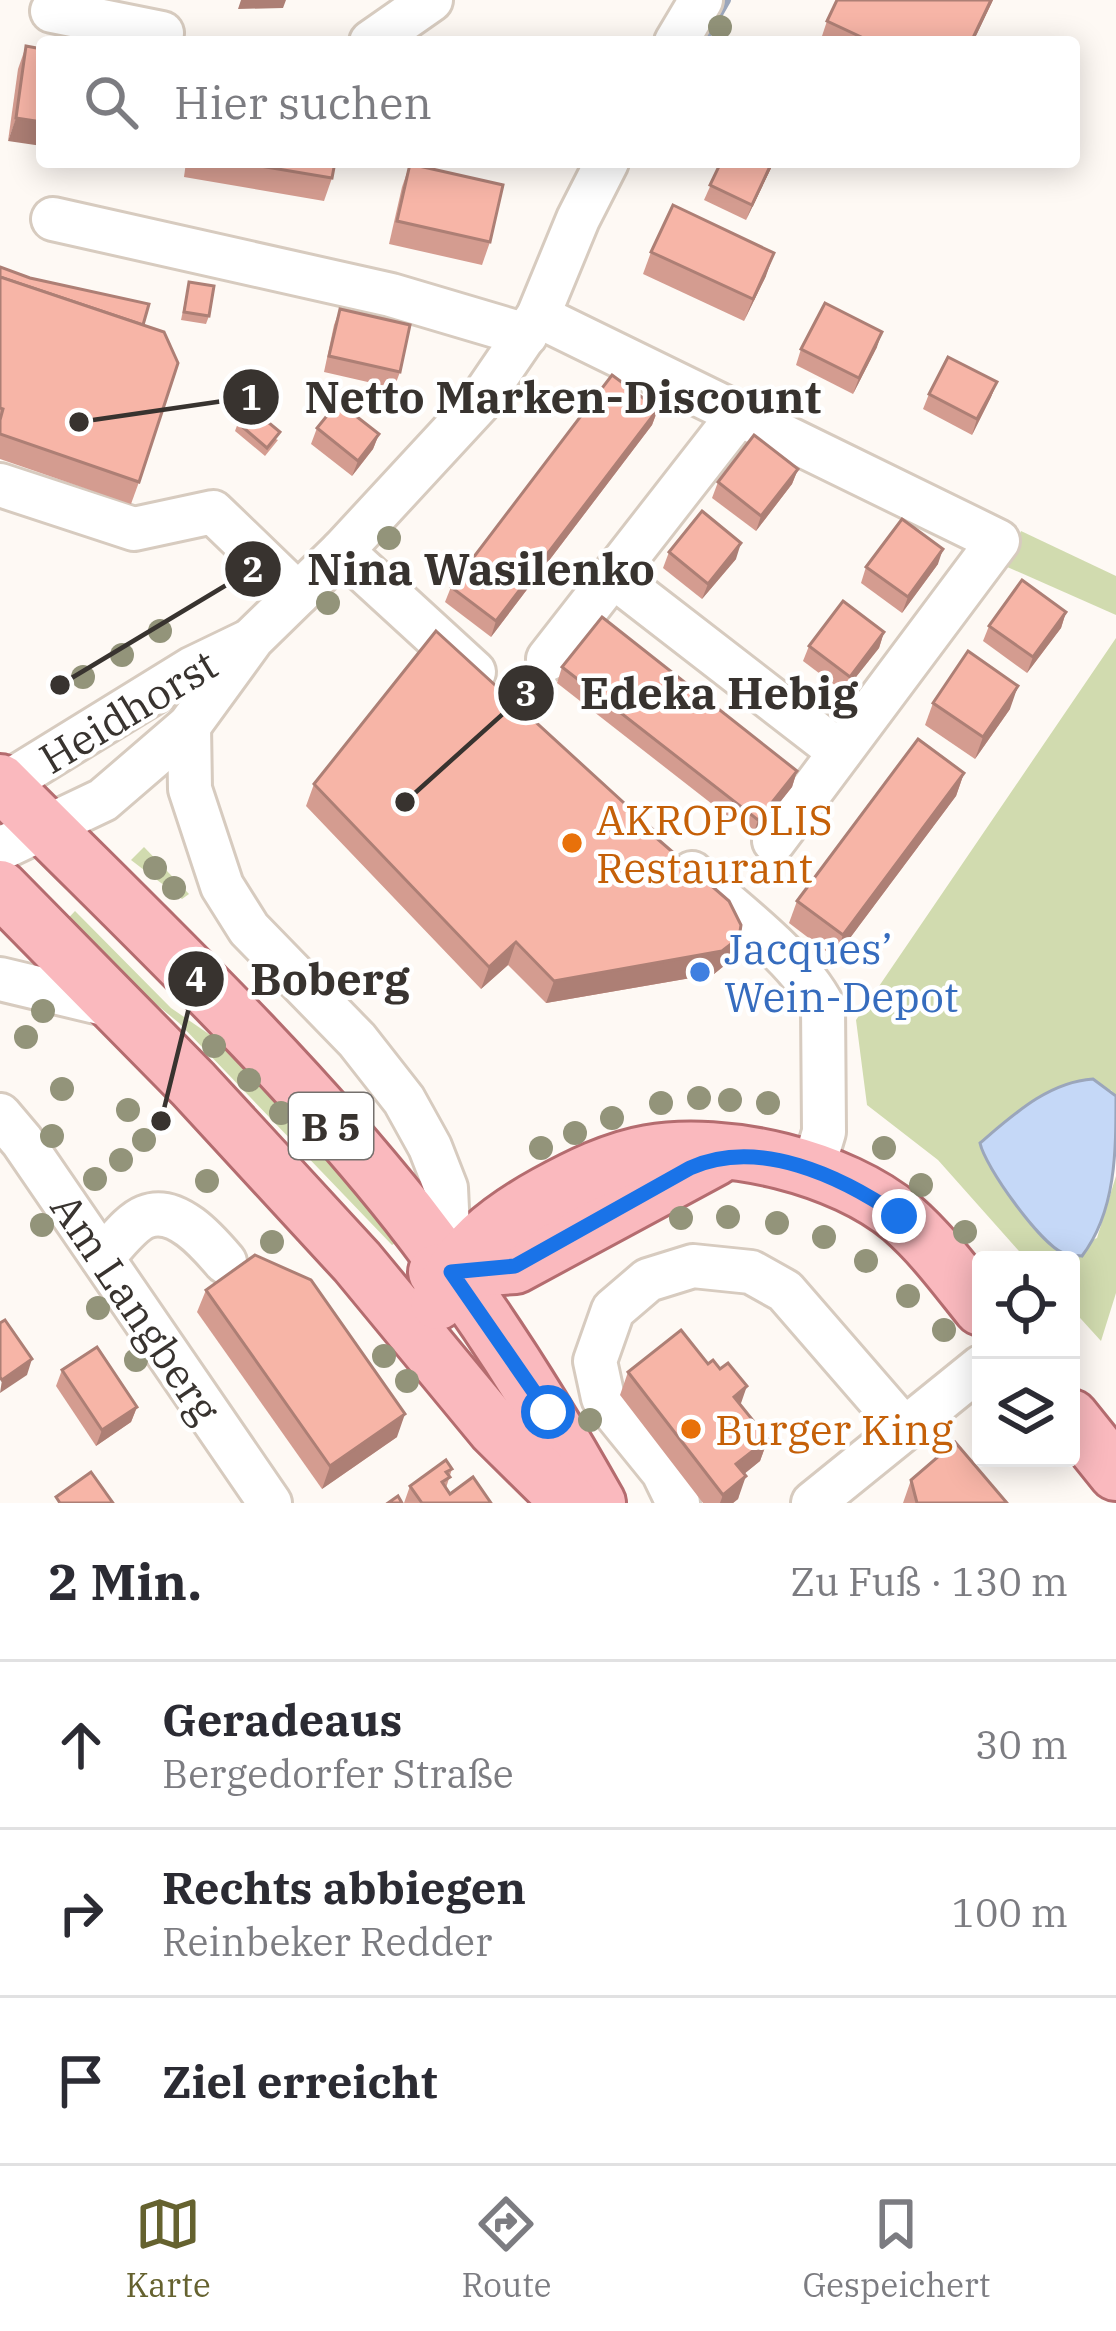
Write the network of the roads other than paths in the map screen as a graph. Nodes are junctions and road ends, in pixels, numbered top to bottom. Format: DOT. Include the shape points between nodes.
graph roads {
  1 [pos="431,0"];
  2 [pos="701,0"];
  3 [pos="52,11"];
  4 [pos="165,25"];
  5 [pos="380,36"];
  6 [pos="680,36"];
  7 [pos="604,168"];
  8 [pos="53,219"];
  9 [pos="532,325"];
  10 [pos="739,414"];
  11 [pos="0,485"];
  12 [pos="342,551"];
  13 [pos="614,577"];
  14 [pos="298,594"];
  15 [pos="253,638"];
  16 [pos="548,658"];
  17 [pos="508,703"];
  18 [pos="189,726"];
  19 [pos="840,752"];
  20 [pos="1,785"];
  21 [pos="22,838"];
  22 [pos="774,841"];
  23 [pos="666,849"];
  24 [pos="0,888"];
  25 [pos="0,979"];
  26 [pos="117,1007"];
  27 [pos="0,1115"];
  28 [pos="812,1172"];
  29 [pos="102,1257"];
  30 [pos="226,1262"];
  31 [pos="356,1262"];
  32 [pos="451,1272"];
  33 [pos="972,1297"];
  34 [pos="429,1346"];
  35 [pos="972,1374"];
  36 [pos="903,1426"];
  37 [pos="1080,1428"];
  38 [pos="1116,1473"];
  39 [pos="270,1503"];
  40 [pos="570,1503"];
  41 [pos="598,1503"];
  42 [pos="678,1503"];
  43 [pos="813,1503"];
  1 -- 5 [label="street"];
  2 -- 6 [label="street"];
  3 -- 4 [label="street"];
  7 -- 9 [label="street, Heidhorst"];
  8 -- 9 [label="street"];
  9 -- 10 [label="street"];
  9 -- 12 [label="street, Heidhorst" via="478,404"];
  10 -- 13 [label="street"];
  10 -- 19 [label="street" via="998,541"];
  11 -- 14 [label="street" via="134,529 213,512"];
  12 -- 14 [label="street, Heidhorst"];
  12 -- 17 [label="street"];
  13 -- 16 [label="street"];
  13 -- 19 [label="street"];
  14 -- 15 [label="street, Heidhorst"];
  15 -- 18 [label="street, Heidhorst"];
  15 -- 20 [label="street, Heidhorst"];
  18 -- 21 [label="street, Heidhorst" via="103,800"];
  18 -- 32 [label="street" via="190,789 222,886 249,929 404,1100 446,1187"];
  19 -- 22 [label="street"];
  20 -- 21 [label="main road, B 5"];
  21 -- 32 [label="main road, B 5" via="258,1042"];
  23 -- 28 [label="street" via="789,962 823,1006 824,1132"];
  24 -- 26 [label="main road, B 5"];
  25 -- 26 [label="street"];
  26 -- 31 [label="main road, B 5"];
  27 -- 29 [label="street, Am Langberg"];
  28 -- 32 [label="main road" via="719,1157 515,1266"];
  28 -- 33 [label="main road" via="899,1216"];
  29 -- 30 [label="street" via="145,1217 171,1215"];
  29 -- 39 [label="street, Am Langberg"];
  31 -- 32 [label="main road"];
  31 -- 34 [label="main road, B 5"];
  32 -- 34 [label="main road"];
  32 -- 41 [label="main road, B 5" via="548,1412"];
  34 -- 40 [label="main road, B 5" via="495,1429"];
  35 -- 36 [label="street"];
  36 -- 42 [label="street" via="785,1291 752,1272 693,1266 648,1280 613,1310 595,1361 603,1397"];
  36 -- 43 [label="street"];
  37 -- 38 [label="main road"];
}
